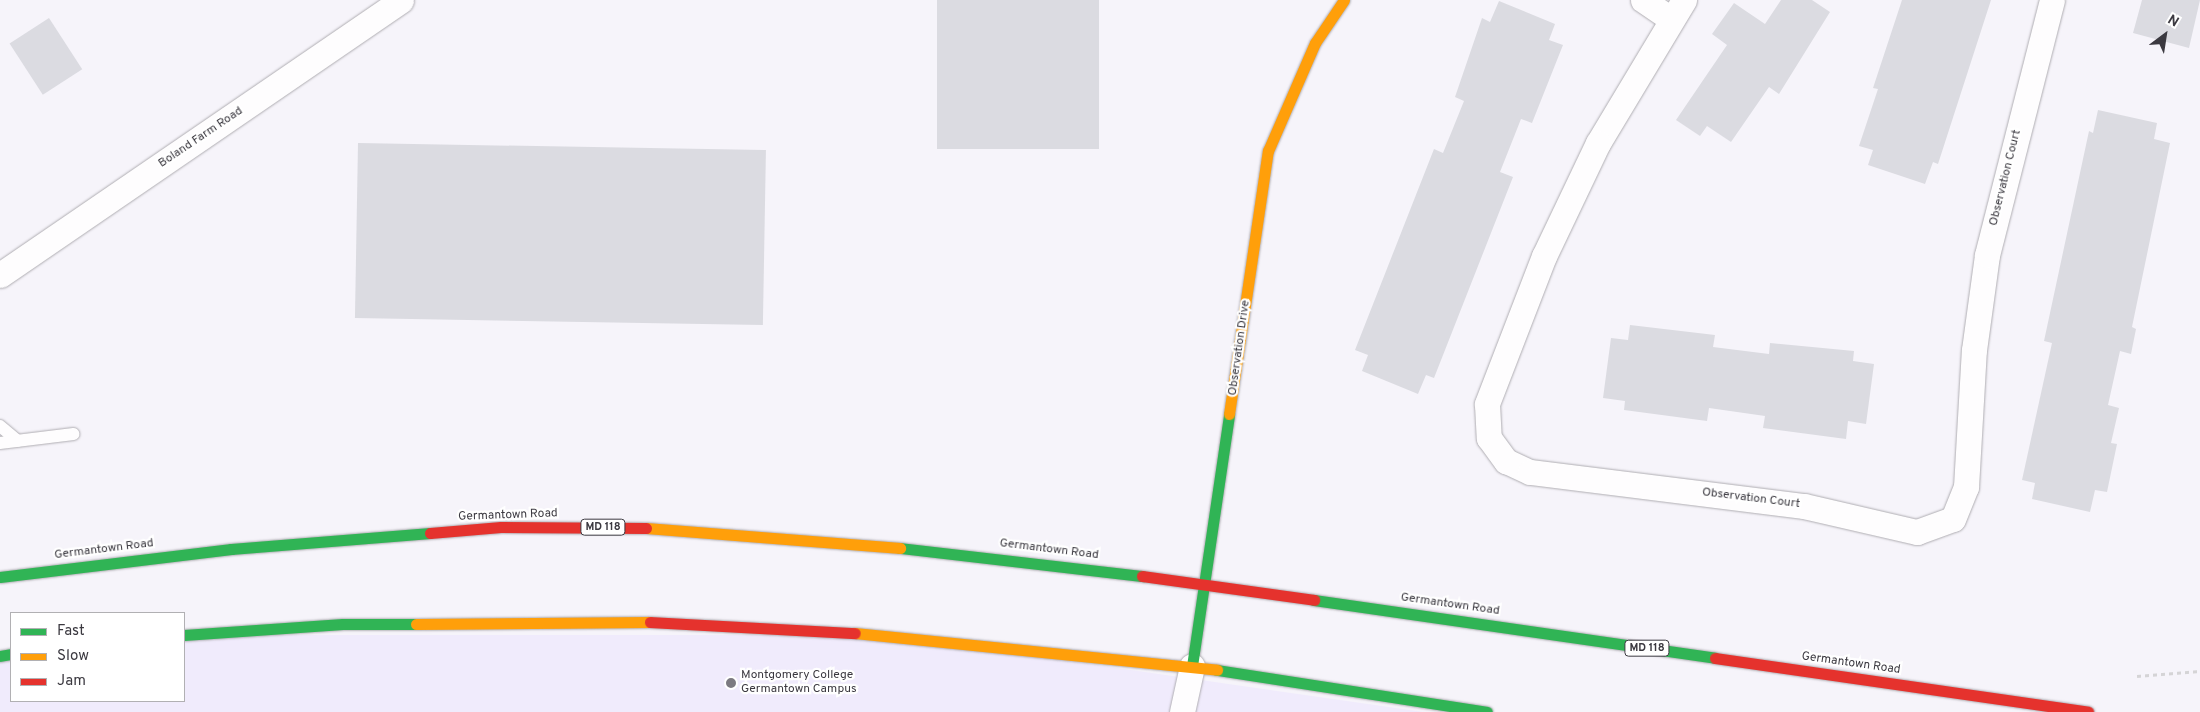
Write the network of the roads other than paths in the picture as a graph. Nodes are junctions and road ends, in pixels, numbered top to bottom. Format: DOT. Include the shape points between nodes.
graph roads {
  1 [pos="401,0"];
  2 [pos="1344,0"];
  3 [pos="1643,0"];
  4 [pos="2052,0"];
  5 [pos="1677,10"];
  6 [pos="0,275"];
  7 [pos="0,426"];
  8 [pos="73,434"];
  9 [pos="18,441"];
  10 [pos="0,443"];
  11 [pos="0,577"];
  12 [pos="1206,584"];
  13 [pos="185,635"];
  14 [pos="1192,666"];
  15 [pos="1182,712"];
  16 [pos="1487,712"];
  17 [pos="2088,712"];
  1 -- 6 [label="street, Boland Farm Road"];
  2 -- 12 [label="main road, Observation Drive" via="1315,43 1268,151"];
  3 -- 5 [label="street, Observation Court"];
  4 -- 5 [label="street, Observation Court" via="1987,255 1974,350 1966,486 1953,519 1917,532 1804,506 1530,472 1506,461 1489,438 1487,404 1544,256 1598,143"];
  7 -- 9 [label="lane"];
  8 -- 9 [label="lane"];
  9 -- 10 [label="lane"];
  11 -- 12 [label="main road, Germantown Road / MD 118" via="231,549 501,527 673,528 971,554"];
  12 -- 14 [label="main road, Observation Drive"];
  12 -- 17 [label="main road, Germantown Road / MD 118"];
  13 -- 14 [label="main road" via="343,624 681,622 886,635"];
  14 -- 15 [label="street, Observation Drive"];
  14 -- 16 [label="main road"];
}
